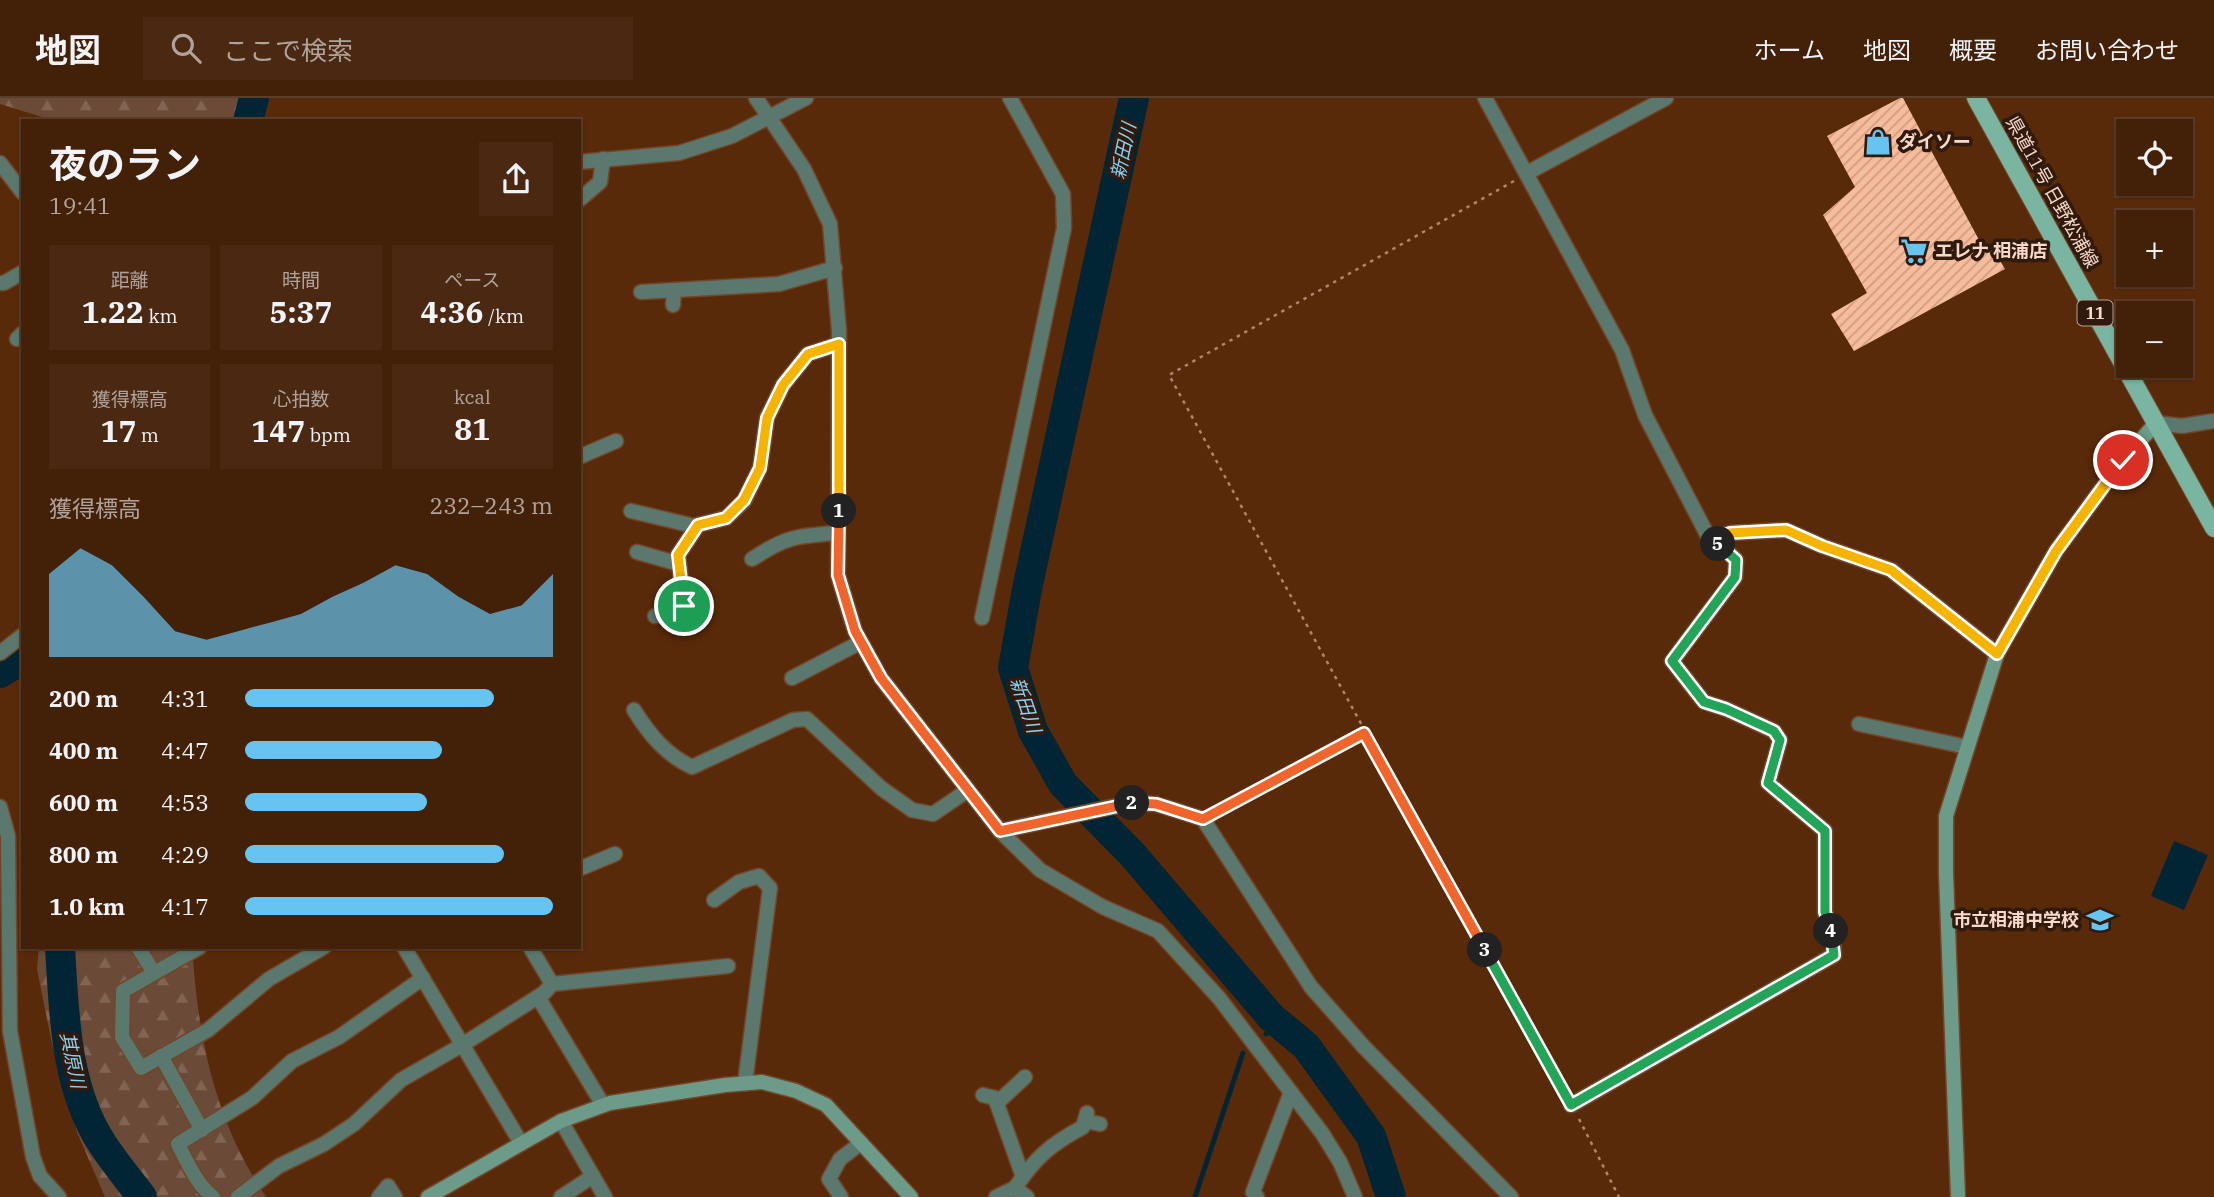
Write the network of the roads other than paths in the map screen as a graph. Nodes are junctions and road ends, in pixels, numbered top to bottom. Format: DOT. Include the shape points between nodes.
graph roads {
  1 [pos="756,98"];
  2 [pos="806,98"];
  3 [pos="1010,98"];
  4 [pos="1485,98"];
  5 [pos="1666,98"];
  6 [pos="1976,98"];
  7 [pos="769,118"];
  8 [pos="603,159"];
  9 [pos="581,162"];
  10 [pos="0,163"];
  11 [pos="1527,173"];
  12 [pos="21,190"];
  13 [pos="581,198"];
  14 [pos="835,268"];
  15 [pos="21,273"];
  16 [pos="0,283"];
  17 [pos="641,292"];
  18 [pos="839,344"];
  19 [pos="2214,421"];
  20 [pos="2156,423"];
  21 [pos="617,441"];
  22 [pos="581,456"];
  23 [pos="631,511"];
  24 [pos="698,525"];
  25 [pos="2214,528"];
  26 [pos="838,533"];
  27 [pos="1710,540"];
  28 [pos="637,552"];
  29 [pos="752,559"];
  30 [pos="679,564"];
  31 [pos="655,616"];
  32 [pos="982,618"];
  33 [pos="21,637"];
  34 [pos="861,642"];
  35 [pos="0,653"];
  36 [pos="1997,654"];
  37 [pos="792,678"];
  38 [pos="634,710"];
  39 [pos="1859,724"];
  40 [pos="1967,747"];
  41 [pos="968,790"];
  42 [pos="0,809"];
  43 [pos="1000,831"];
  44 [pos="614,854"];
  45 [pos="581,868"];
  46 [pos="714,900"];
  47 [pos="139,949"];
  48 [pos="196,949"];
  49 [pos="321,949"];
  50 [pos="405,949"];
  51 [pos="531,949"];
  52 [pos="728,966"];
  53 [pos="154,973"];
  54 [pos="423,978"];
  55 [pos="552,984"];
  56 [pos="538,997"];
  57 [pos="463,1045"];
  58 [pos="161,1056"];
  59 [pos="1025,1077"];
  60 [pos="746,1083"];
  61 [pos="1291,1092"];
  62 [pos="983,1095"];
  63 [pos="997,1103"];
  64 [pos="603,1105"];
  65 [pos="1571,1105"];
  66 [pos="561,1121"];
  67 [pos="1101,1124"];
  68 [pos="202,1130"];
  69 [pos="521,1143"];
  70 [pos="861,1143"];
  71 [pos="593,1176"];
  72 [pos="1021,1187"];
  73 [pos="1254,1195"];
  74 [pos="837,1196"];
  75 [pos="59,1197"];
  76 [pos="213,1197"];
  77 [pos="238,1197"];
  78 [pos="379,1197"];
  79 [pos="395,1197"];
  80 [pos="428,1197"];
  81 [pos="561,1197"];
  82 [pos="605,1197"];
  83 [pos="911,1197"];
  84 [pos="996,1197"];
  85 [pos="1355,1197"];
  86 [pos="1511,1197"];
  87 [pos="1958,1197"];
  1 -- 7 [label="street"];
  2 -- 7 [label="street"];
  3 -- 32 [label="street" via="1063,194 1064,228"];
  4 -- 11 [label="street"];
  5 -- 11 [label="street"];
  6 -- 20 [label="main road, 県道11号 日野松浦線 / 11"];
  7 -- 8 [label="street" via="679,153"];
  7 -- 14 [label="street" via="804,169 830,224"];
  8 -- 9 [label="street"];
  8 -- 13 [label="street" via="600,182"];
  10 -- 12 [label="street"];
  11 -- 27 [label="street" via="1622,350 1645,415"];
  14 -- 17 [label="street" via="779,284 674,297"];
  14 -- 18 [label="street"];
  15 -- 16 [label="street"];
  18 -- 24 [label="street" via="808,354 783,385 767,418 760,468 744,500 726,518"];
  18 -- 26 [label="street"];
  19 -- 20 [label="street" via="2182,426"];
  20 -- 25 [label="main road, 県道11号 日野松浦線 / 11"];
  20 -- 36 [label="street" via="2056,551"];
  21 -- 22 [label="street"];
  23 -- 24 [label="street"];
  24 -- 30 [label="street" via="678,555"];
  26 -- 29 [label="street" via="796,536"];
  26 -- 34 [label="street" via="838,575"];
  27 -- 36 [label="street" via="1730,533 1786,530 1891,570"];
  27 -- 65 [label="street" via="1736,560 1735,577 1672,661 1704,702 1774,731 1780,740 1768,783 1825,831 1825,912 1834,955"];
  28 -- 30 [label="street"];
  30 -- 31 [label="street" via="684,606"];
  33 -- 35 [label="street"];
  34 -- 37 [label="street"];
  34 -- 41 [label="street" via="881,678"];
  36 -- 40 [label="street"];
  38 -- 41 [label="street" via="648,733 677,760 692,767 793,720 807,719 881,788 912,810 933,814"];
  39 -- 40 [label="street"];
  40 -- 87 [label="street" via="1946,816"];
  41 -- 43 [label="street"];
  42 -- 75 [label="street" via="8,836 10,1031 33,1157 40,1176"];
  43 -- 61 [label="street" via="1040,870 1103,907 1158,931 1219,998"];
  43 -- 86 [label="street" via="1130,803 1156,804 1203,819 1311,987"];
  44 -- 45 [label="street"];
  46 -- 60 [label="street" via="758,876 770,888"];
  47 -- 53 [label="street"];
  48 -- 53 [label="street"];
  49 -- 58 [label="street" via="269,979 208,1030"];
  50 -- 54 [label="street"];
  51 -- 55 [label="street"];
  52 -- 55 [label="street"];
  53 -- 58 [label="street" via="123,991 122,1037 141,1068"];
  54 -- 57 [label="street"];
  54 -- 68 [label="street" via="339,1037 292,1061 252,1098"];
  55 -- 56 [label="street"];
  56 -- 57 [label="street"];
  56 -- 64 [label="street"];
  57 -- 69 [label="street"];
  57 -- 77 [label="street" via="401,1080 354,1124 279,1166"];
  58 -- 68 [label="street"];
  59 -- 63 [label="street"];
  60 -- 64 [label="street"];
  60 -- 70 [label="street" via="762,1082 796,1091 826,1105"];
  61 -- 73 [label="street"];
  61 -- 85 [label="street" via="1340,1162"];
  62 -- 63 [label="street"];
  63 -- 72 [label="street"];
  64 -- 66 [label="street"];
  66 -- 69 [label="street"];
  66 -- 71 [label="street"];
  67 -- 72 [label="street" via="1086,1117 1083,1127 1031,1164"];
  68 -- 76 [label="street" via="178,1144"];
  69 -- 80 [label="street"];
  70 -- 74 [label="street" via="840,1159 829,1179"];
  70 -- 83 [label="street"];
  71 -- 81 [label="street"];
  71 -- 82 [label="street"];
  72 -- 84 [label="street"];
  78 -- 79 [label="street" via="388,1186"];
}
